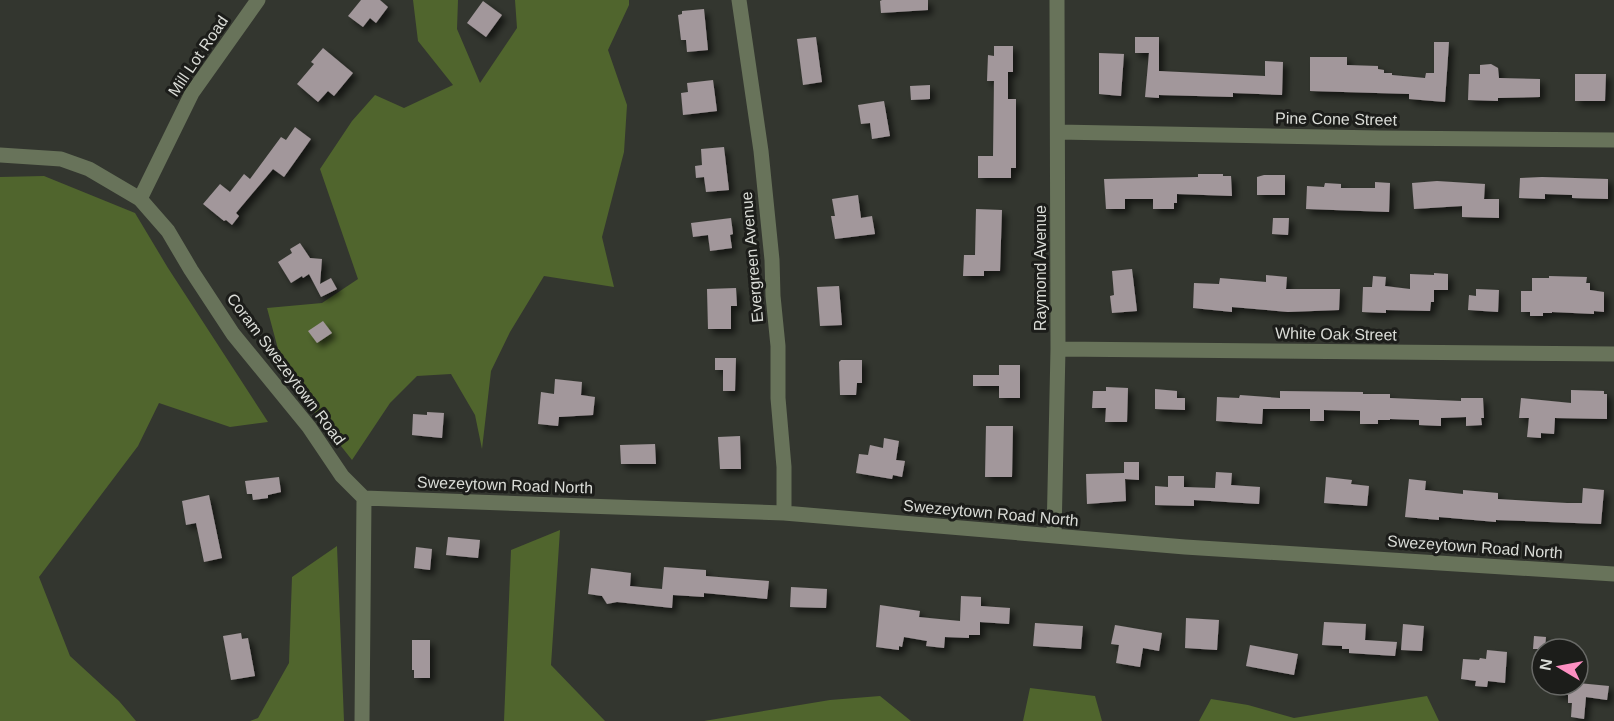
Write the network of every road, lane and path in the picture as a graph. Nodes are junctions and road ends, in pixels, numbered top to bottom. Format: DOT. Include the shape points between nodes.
graph roads {
  1 [pos="258,0"];
  2 [pos="739,0"];
  3 [pos="1057,0"];
  4 [pos="1058,132"];
  5 [pos="1614,140"];
  6 [pos="0,155"];
  7 [pos="140,199"];
  8 [pos="1058,349"];
  9 [pos="1614,354"];
  10 [pos="364,498"];
  11 [pos="784,513"];
  12 [pos="1054,536"];
  13 [pos="1614,574"];
  14 [pos="362,721"];
  1 -- 7 [label="street, Mill Lot Road" via="192,93"];
  2 -- 11 [label="street, Evergreen Avenue" via="772,260"];
  3 -- 4 [label="street, Raymond Avenue"];
  4 -- 5 [label="street, Pine Cone Street"];
  4 -- 8 [label="street, Raymond Avenue"];
  6 -- 7 [label="street, Coram Swezeytown Road" via="61,159 96,172"];
  7 -- 10 [label="street, Coram Swezeytown Road" via="168,231 233,334 309,428 342,476"];
  8 -- 9 [label="street, White Oak Street"];
  8 -- 12 [label="street, Raymond Avenue"];
  10 -- 11 [label="street, Swezeytown Road North"];
  10 -- 14 [label="street"];
  11 -- 12 [label="street, Swezeytown Road North"];
  12 -- 13 [label="street, Swezeytown Road North"];
}
